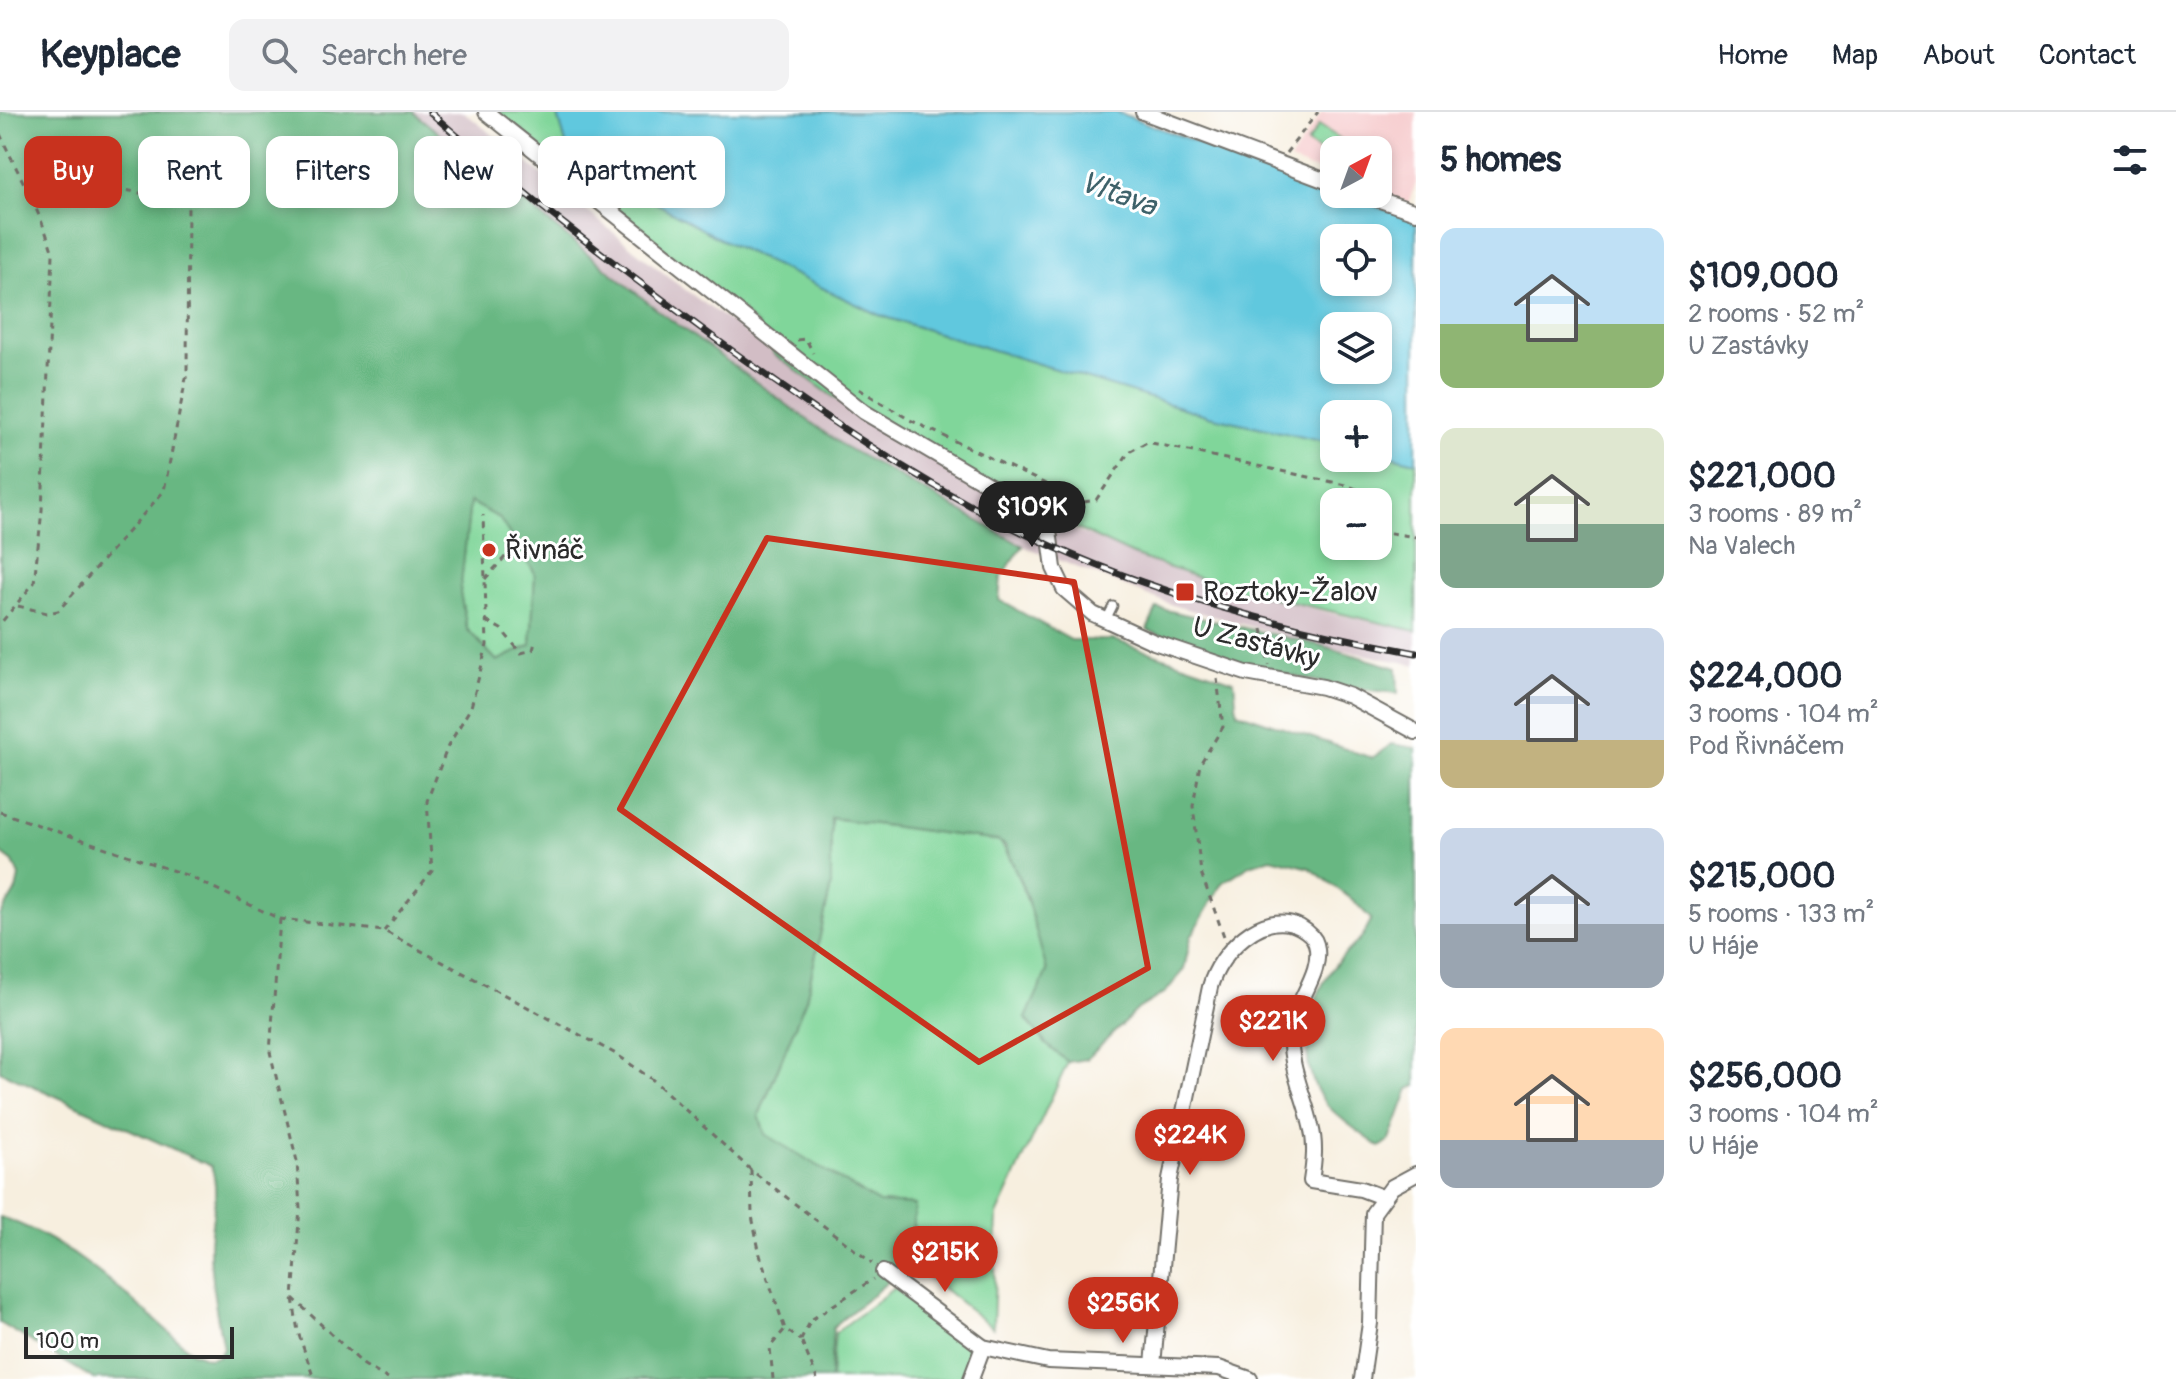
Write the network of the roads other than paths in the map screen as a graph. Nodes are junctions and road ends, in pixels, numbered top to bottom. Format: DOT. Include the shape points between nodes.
graph roads {
  1 [pos="486,112"];
  2 [pos="1143,112"];
  3 [pos="1320,179"];
  4 [pos="1392,204"];
  5 [pos="1416,212"];
  6 [pos="1416,732"];
  7 [pos="1416,1174"];
  8 [pos="1382,1197"];
  9 [pos="883,1272"];
  10 [pos="983,1347"];
  11 [pos="1153,1365"];
  12 [pos="971,1379"];
  13 [pos="1250,1379"];
  14 [pos="1362,1379"];
  1 -- 6 [label="street, U Zastávky" via="864,412 1043,517 1054,568 1076,603 1110,613 1154,642 1350,696"];
  2 -- 3 [label="street"];
  4 -- 5 [label="street"];
  7 -- 8 [label="street"];
  8 -- 11 [label="street" via="1311,1181 1311,1126 1291,1049 1293,1019 1318,957 1315,941 1294,924 1275,922 1230,950 1210,987 1170,1179"];
  8 -- 14 [label="street" via="1370,1231 1370,1323"];
  9 -- 10 [label="street"];
  10 -- 11 [label="street" via="1048,1361"];
  10 -- 12 [label="street"];
  11 -- 13 [label="street" via="1219,1368"];
}
